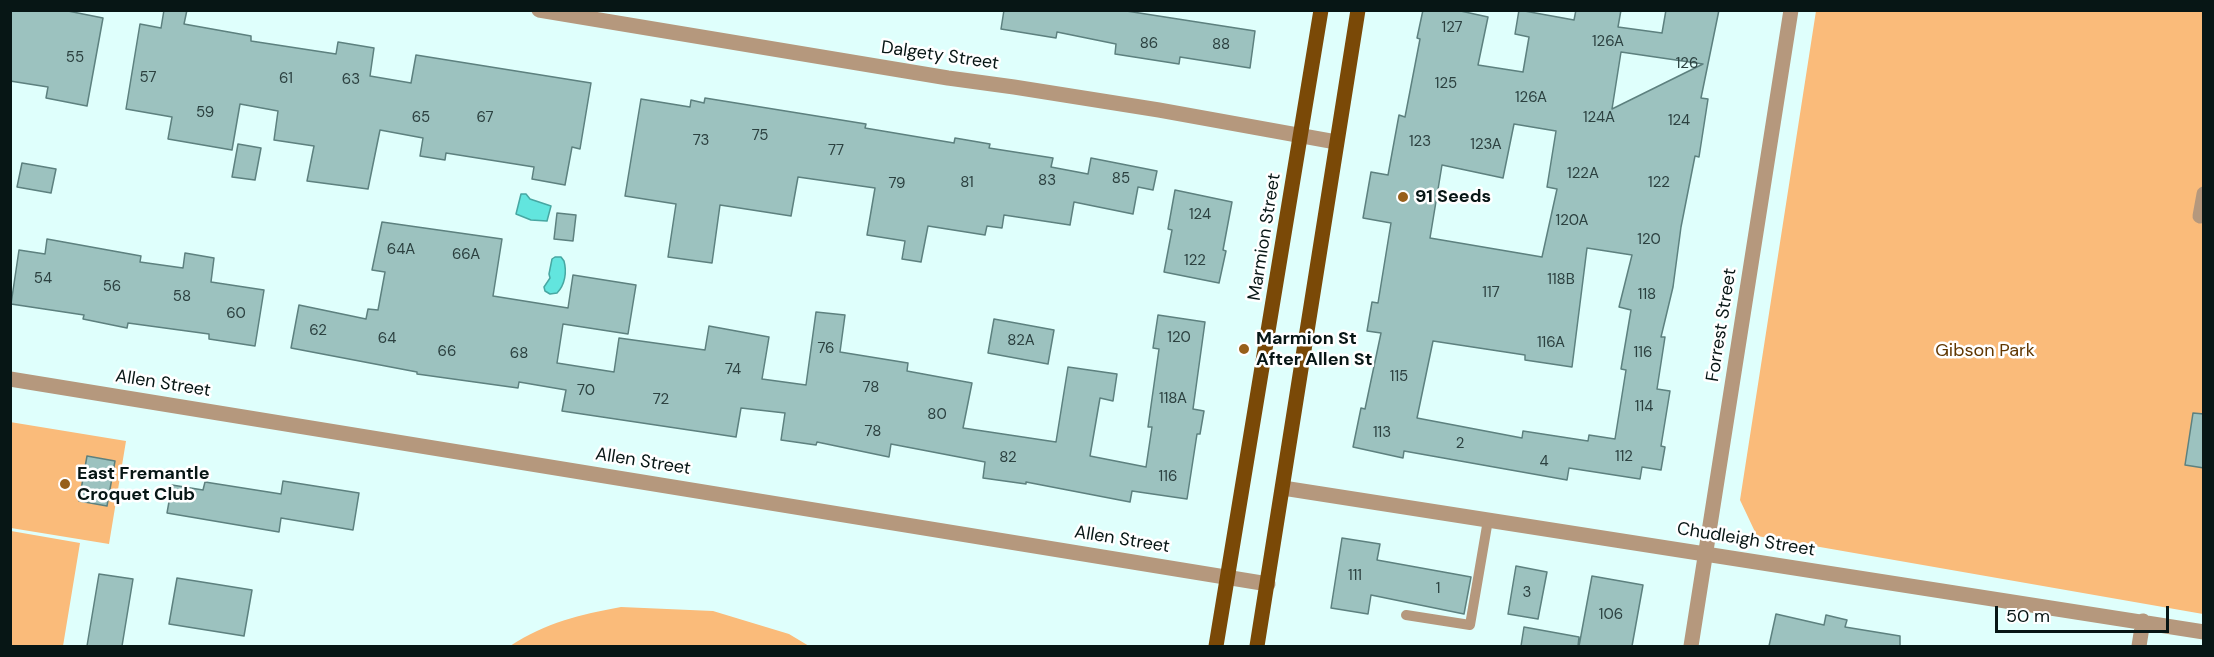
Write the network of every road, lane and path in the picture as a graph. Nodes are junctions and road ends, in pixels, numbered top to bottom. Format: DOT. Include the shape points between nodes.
graph roads {
  1 [pos="539,10"];
  2 [pos="1321,10"];
  3 [pos="1358,10"];
  4 [pos="1791,10"];
  5 [pos="1301,134"];
  6 [pos="1336,142"];
  7 [pos="2204,194"];
  8 [pos="2200,216"];
  9 [pos="10,379"];
  10 [pos="1283,488"];
  11 [pos="1488,520"];
  12 [pos="1706,553"];
  13 [pos="1227,577"];
  14 [pos="1268,584"];
  15 [pos="1406,615"];
  16 [pos="2144,621"];
  17 [pos="2204,632"];
  18 [pos="1216,646"];
  19 [pos="1257,646"];
  20 [pos="1691,646"];
  21 [pos="2139,646"];
  1 -- 5 [label="street, Dalgety Street"];
  2 -- 5 [label="main road, Marmion Street"];
  3 -- 6 [label="main road"];
  4 -- 12 [label="street, Forrest Street"];
  5 -- 6 [label="street, Dalgety Street"];
  5 -- 13 [label="main road, Marmion Street"];
  6 -- 10 [label="main road"];
  7 -- 8 [label="street"];
  9 -- 13 [label="street, Allen Street"];
  10 -- 11 [label="street, Chudleigh Street"];
  10 -- 14 [label="main road"];
  11 -- 12 [label="street, Chudleigh Street"];
  11 -- 15 [label="lane" via="1470,625"];
  12 -- 16 [label="street, Chudleigh Street"];
  12 -- 20 [label="street, Forrest Street"];
  13 -- 14 [label="street, Allen Street"];
  13 -- 18 [label="main road, Marmion Street"];
  14 -- 19 [label="main road"];
  16 -- 17 [label="street, Chudleigh Street"];
  16 -- 21 [label="street"];
}
